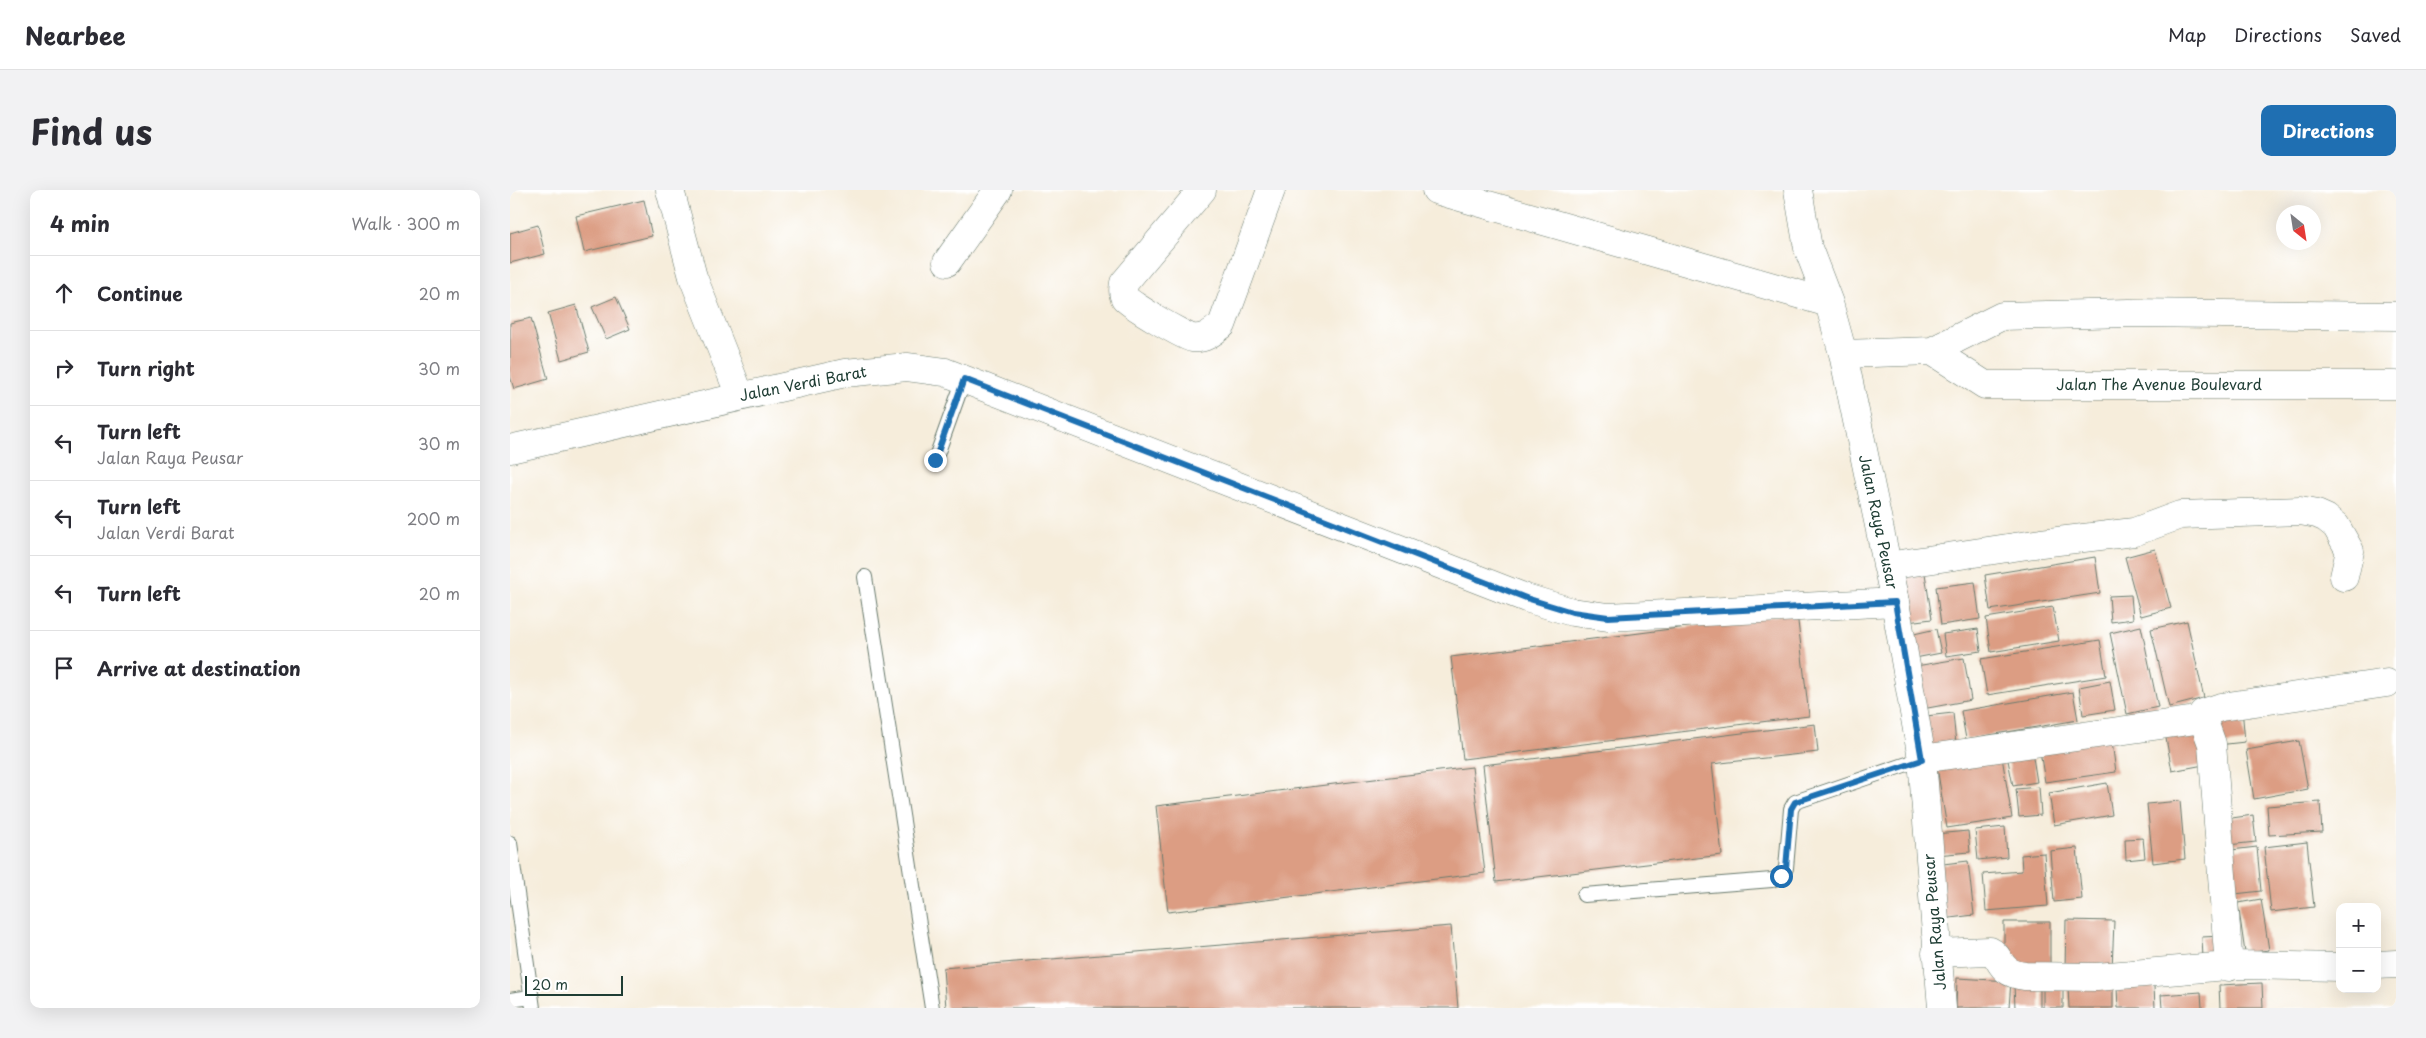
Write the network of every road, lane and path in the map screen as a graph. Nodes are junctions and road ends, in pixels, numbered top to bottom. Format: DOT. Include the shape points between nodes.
graph roads {
  1 [pos="670,190"];
  2 [pos="998,190"];
  3 [pos="1202,190"];
  4 [pos="1271,190"];
  5 [pos="1436,190"];
  6 [pos="1798,190"];
  7 [pos="947,262"];
  8 [pos="1828,303"];
  9 [pos="2396,316"];
  10 [pos="1932,350"];
  11 [pos="1843,354"];
  12 [pos="964,379"];
  13 [pos="2396,385"];
  14 [pos="740,396"];
  15 [pos="510,449"];
  16 [pos="935,460"];
  17 [pos="1886,566"];
  18 [pos="865,577"];
  19 [pos="2344,577"];
  20 [pos="1895,602"];
  21 [pos="2387,683"];
  22 [pos="2203,719"];
  23 [pos="1922,760"];
  24 [pos="510,843"];
  25 [pos="1584,895"];
  26 [pos="1936,953"];
  27 [pos="2396,964"];
  28 [pos="2381,965"];
  29 [pos="2229,967"];
  30 [pos="2336,967"];
  31 [pos="510,1000"];
  32 [pos="532,1002"];
  33 [pos="932,1008"];
  34 [pos="1942,1008"];
  1 -- 14 [label="street" via="692,277"];
  2 -- 7 [label="street"];
  3 -- 4 [label="street" via="1124,283 1123,290 1125,298 1143,311 1191,338 1208,336 1222,325"];
  5 -- 8 [label="street"];
  6 -- 8 [label="street, Jalan Raya Peusar" via="1808,248"];
  8 -- 11 [label="street, Jalan Raya Peusar"];
  9 -- 10 [label="street" via="2129,313 2002,316"];
  10 -- 11 [label="street"];
  10 -- 13 [label="street, Jalan The Avenue Boulevard" via="1986,385"];
  11 -- 17 [label="street, Jalan Raya Peusar"];
  12 -- 14 [label="street, Jalan Verdi Barat" via="945,372 907,367 845,373"];
  12 -- 16 [label="lane"];
  12 -- 20 [label="street, Jalan Verdi Barat" via="1526,598 1572,612 1608,617"];
  14 -- 15 [label="street, Jalan Verdi Barat"];
  17 -- 19 [label="street" via="2134,532 2180,515 2300,511 2326,518 2336,526 2350,551"];
  17 -- 20 [label="street, Jalan Raya Peusar"];
  18 -- 33 [label="lane"];
  20 -- 23 [label="street, Jalan Raya Peusar"];
  21 -- 22 [label="street" via="2221,707 2203,713"];
  22 -- 23 [label="street"];
  22 -- 29 [label="street" via="2212,744"];
  23 -- 25 [label="lane" via="1795,802 1791,809 1786,868 1781,876 1772,880"];
  23 -- 26 [label="street, Jalan Raya Peusar"];
  24 -- 32 [label="lane"];
  26 -- 29 [label="street" via="1993,952 2002,968 2025,976 2097,977"];
  26 -- 34 [label="street, Jalan Raya Peusar"];
  27 -- 28 [label="street"];
  29 -- 30 [label="street"];
  31 -- 32 [label="lane"];
}
